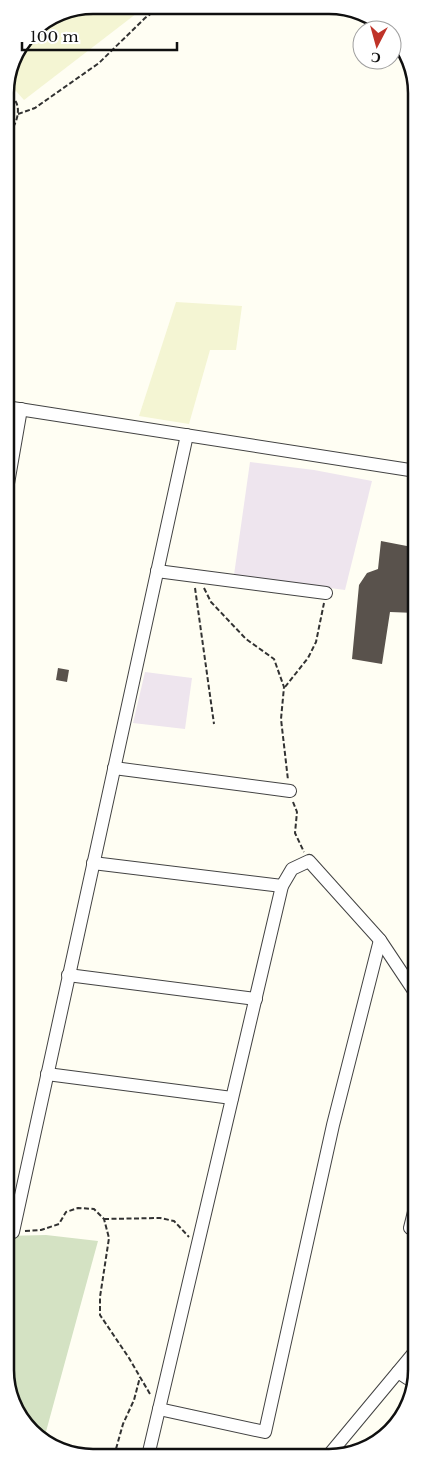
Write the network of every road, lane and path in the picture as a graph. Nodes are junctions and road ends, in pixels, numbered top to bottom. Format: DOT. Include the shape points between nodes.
graph roads {
  1 [pos="150,14"];
  2 [pos="14,101"];
  3 [pos="18,114"];
  4 [pos="14,125"];
  5 [pos="14,408"];
  6 [pos="21,409"];
  7 [pos="187,435"];
  8 [pos="14,449"];
  9 [pos="408,470"];
  10 [pos="157,571"];
  11 [pos="196,576"];
  12 [pos="326,593"];
  13 [pos="284,687"];
  14 [pos="214,724"];
  15 [pos="114,768"];
  16 [pos="290,791"];
  17 [pos="309,861"];
  18 [pos="93,863"];
  19 [pos="282,886"];
  20 [pos="380,940"];
  21 [pos="68,975"];
  22 [pos="408,982"];
  23 [pos="256,999"];
  24 [pos="47,1074"];
  25 [pos="232,1098"];
  26 [pos="14,1215"];
  27 [pos="104,1219"];
  28 [pos="14,1232"];
  29 [pos="197,1246"];
  30 [pos="408,1360"];
  31 [pos="398,1372"];
  32 [pos="140,1377"];
  33 [pos="408,1378"];
  34 [pos="159,1409"];
  35 [pos="116,1449"];
  36 [pos="150,1449"];
  37 [pos="334,1449"];
  1 -- 3 [label="path" via="99,63 34,108"];
  2 -- 3 [label="path"];
  3 -- 4 [label="path"];
  5 -- 6 [label="street"];
  6 -- 7 [label="street"];
  6 -- 8 [label="street"];
  7 -- 9 [label="street"];
  7 -- 10 [label="street"];
  10 -- 11 [label="street"];
  10 -- 15 [label="street"];
  11 -- 12 [label="street"];
  11 -- 13 [label="path" via="211,602 246,639 274,659"];
  11 -- 14 [label="path"];
  12 -- 13 [label="path" via="316,642 308,658"];
  13 -- 16 [label="path" via="281,719"];
  15 -- 16 [label="street"];
  15 -- 18 [label="street"];
  16 -- 17 [label="path" via="297,812 295,833"];
  17 -- 19 [label="street" via="292,869"];
  17 -- 20 [label="street"];
  18 -- 19 [label="street"];
  18 -- 21 [label="street"];
  19 -- 23 [label="street"];
  20 -- 22 [label="street"];
  20 -- 34 [label="street" via="334,1125 265,1432"];
  21 -- 23 [label="street"];
  21 -- 24 [label="street"];
  23 -- 25 [label="street"];
  24 -- 25 [label="street"];
  24 -- 26 [label="street"];
  25 -- 29 [label="street"];
  27 -- 28 [label="path" via="94,1209 78,1208 66,1212 59,1224 41,1230"];
  27 -- 29 [label="path" via="160,1218 174,1222"];
  27 -- 32 [label="path" via="109,1238 100,1315"];
  29 -- 34 [label="street"];
  30 -- 31 [label="street"];
  31 -- 33 [label="street"];
  31 -- 37 [label="street"];
  32 -- 34 [label="path"];
  32 -- 35 [label="path"];
  34 -- 36 [label="street"];
}
